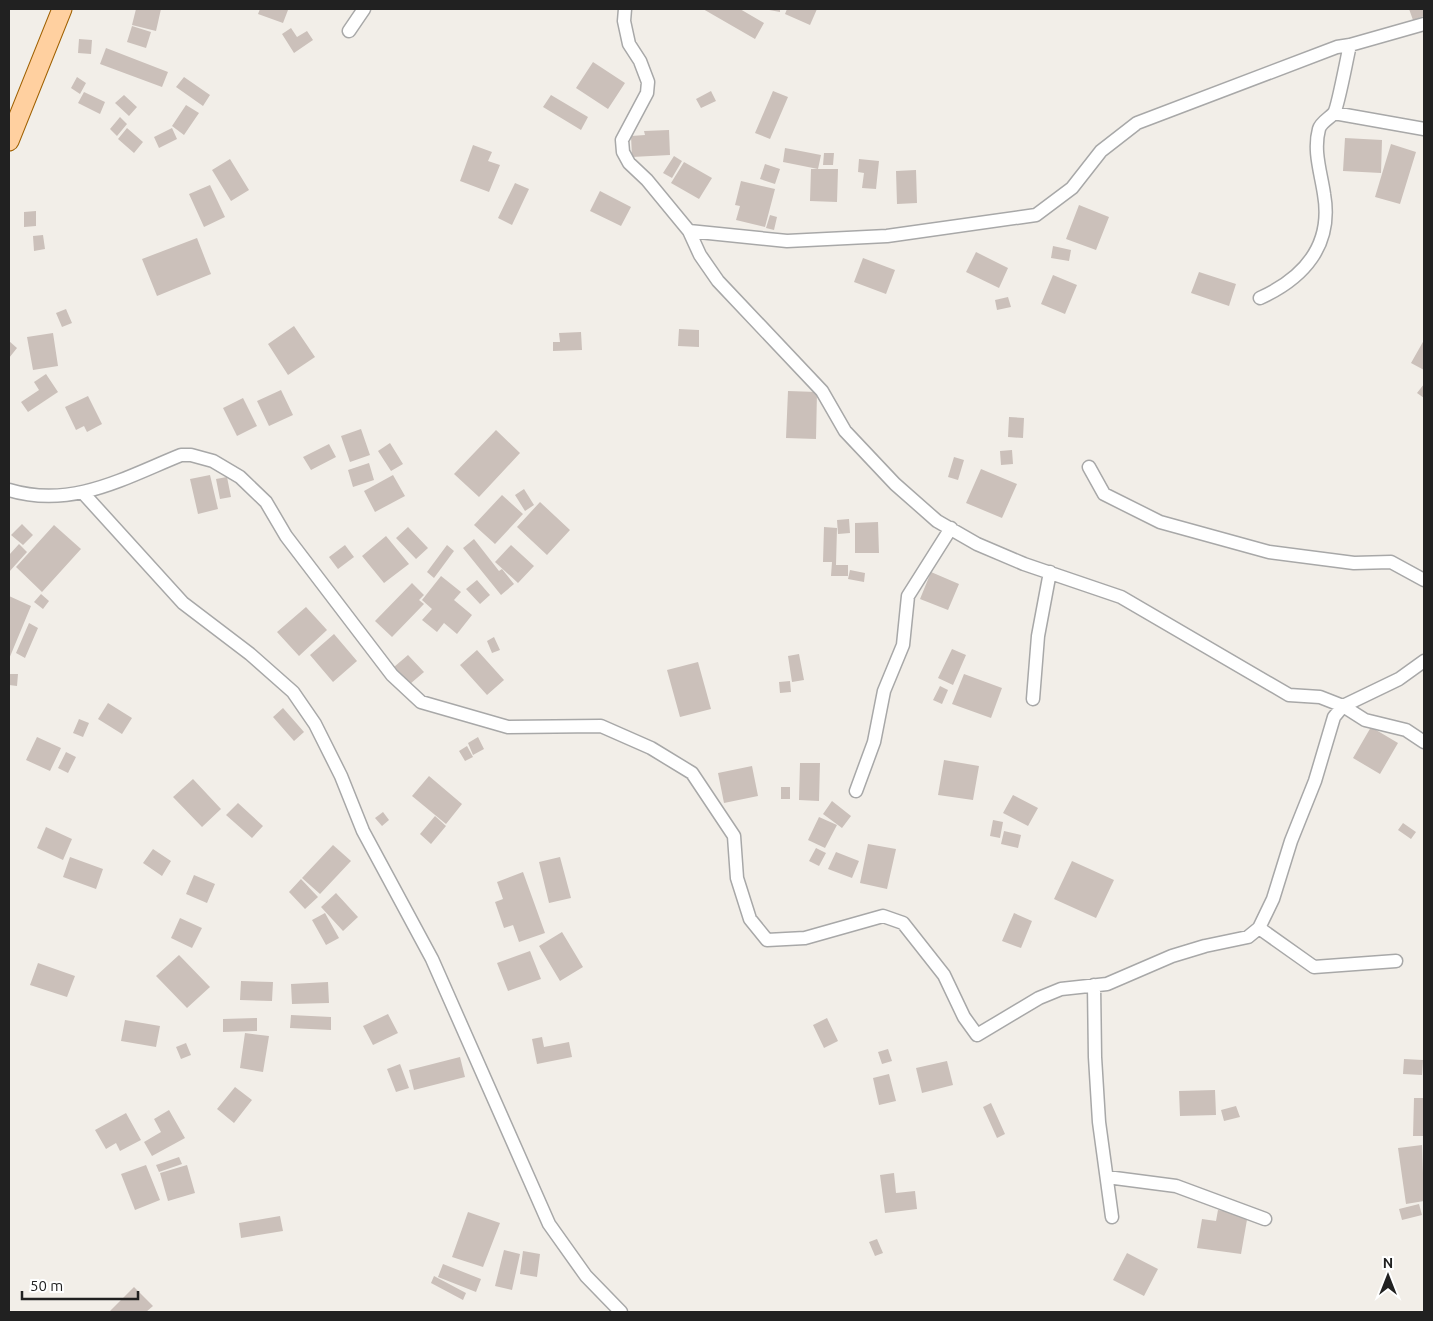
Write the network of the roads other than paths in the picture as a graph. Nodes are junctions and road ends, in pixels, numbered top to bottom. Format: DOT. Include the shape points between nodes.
graph roads {
  1 [pos="62,9"];
  2 [pos="364,9"];
  3 [pos="625,9"];
  4 [pos="1424,24"];
  5 [pos="349,31"];
  6 [pos="1350,46"];
  7 [pos="1334,113"];
  8 [pos="1424,129"];
  9 [pos="9,141"];
  10 [pos="689,232"];
  11 [pos="1260,298"];
  12 [pos="1089,467"];
  13 [pos="9,490"];
  14 [pos="84,494"];
  15 [pos="950,528"];
  16 [pos="1050,572"];
  17 [pos="1424,580"];
  18 [pos="1424,661"];
  19 [pos="1033,699"];
  20 [pos="1343,706"];
  21 [pos="1424,742"];
  22 [pos="856,791"];
  23 [pos="1259,928"];
  24 [pos="1396,961"];
  25 [pos="1094,985"];
  26 [pos="1107,1176"];
  27 [pos="1112,1217"];
  28 [pos="1266,1218"];
  29 [pos="621,1312"];
  1 -- 9 [label="main road"];
  2 -- 5 [label="street"];
  3 -- 10 [label="street" via="629,44 648,82 647,93 622,140 623,152"];
  4 -- 6 [label="street"];
  6 -- 7 [label="street"];
  6 -- 10 [label="street" via="1336,47 1137,123 1101,151 1072,188 1036,214 877,237 787,241"];
  7 -- 8 [label="street"];
  7 -- 11 [label="street" via="1319,128 1317,160 1325,196 1325,232 1315,254 1300,274 1283,288"];
  10 -- 15 [label="street" via="718,281 822,391 845,431 895,484 937,521"];
  12 -- 17 [label="street" via="1104,494 1160,522 1269,552 1354,563 1391,562"];
  13 -- 14 [label="street" via="39,496"];
  14 -- 25 [label="street" via="180,455 213,461 240,477 266,502 286,536 392,675 421,702 508,727 601,726 652,748 692,773 734,836 737,878 750,919 767,940 805,938 883,916 903,923 944,975 964,1017 977,1035 1061,989"];
  14 -- 29 [label="street" via="183,603 293,692 316,724 363,832 432,959 549,1224 586,1276"];
  15 -- 16 [label="street" via="977,544"];
  15 -- 22 [label="street" via="908,596 903,645 884,691 874,742"];
  16 -- 19 [label="street" via="1038,636"];
  16 -- 20 [label="street" via="1121,597 1289,695 1320,697"];
  18 -- 20 [label="street" via="1399,678"];
  20 -- 21 [label="street" via="1365,720 1406,730"];
  20 -- 23 [label="street" via="1334,718 1273,899"];
  23 -- 24 [label="street" via="1314,967"];
  23 -- 25 [label="street" via="1248,937 1180,953 1107,984"];
  25 -- 26 [label="street" via="1099,1122"];
  26 -- 27 [label="street"];
  26 -- 28 [label="street" via="1176,1186"];
}
